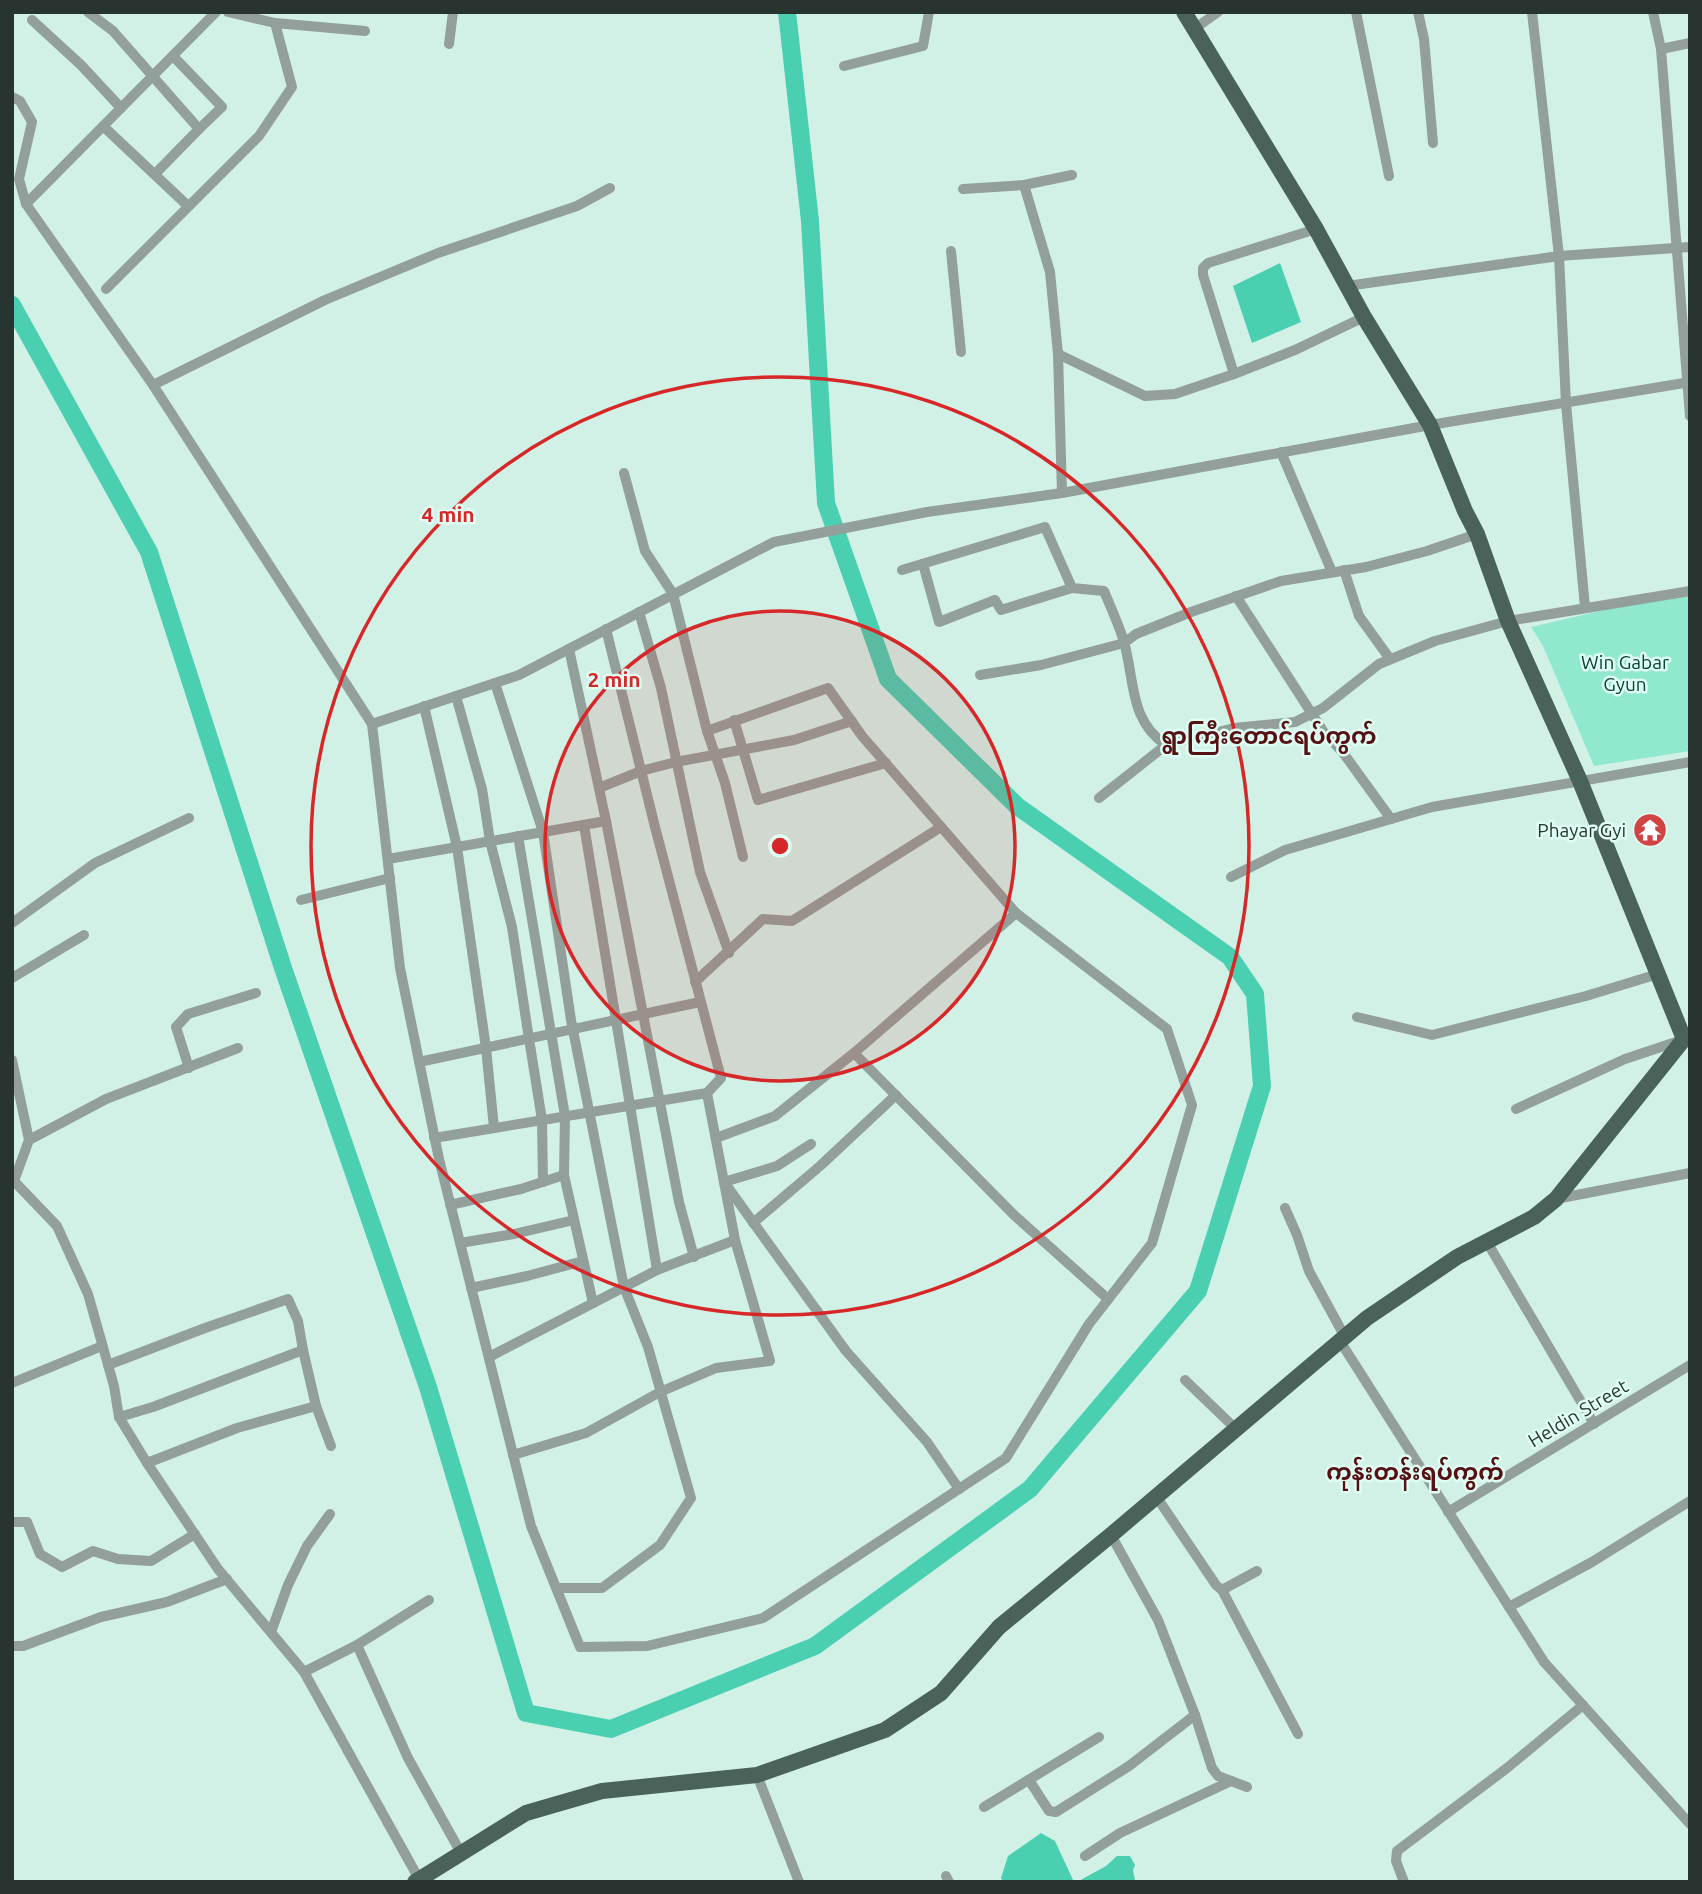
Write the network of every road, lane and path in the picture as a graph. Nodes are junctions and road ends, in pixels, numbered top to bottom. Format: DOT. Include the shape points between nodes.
graph roads {
  1 [pos="88,12"];
  2 [pos="216,12"];
  3 [pos="228,12"];
  4 [pos="453,12"];
  5 [pos="929,12"];
  6 [pos="1184,12"];
  7 [pos="1218,12"];
  8 [pos="1356,12"];
  9 [pos="1418,12"];
  10 [pos="1532,12"];
  11 [pos="1653,12"];
  12 [pos="32,20"];
  13 [pos="275,23"];
  14 [pos="1194,29"];
  15 [pos="365,31"];
  16 [pos="1690,43"];
  17 [pos="449,44"];
  18 [pos="1661,49"];
  19 [pos="173,56"];
  20 [pos="844,66"];
  21 [pos="153,76"];
  22 [pos="12,97"];
  23 [pos="121,108"];
  24 [pos="103,126"];
  25 [pos="199,129"];
  26 [pos="1433,143"];
  27 [pos="155,174"];
  28 [pos="1072,174"];
  29 [pos="1389,176"];
  30 [pos="1024,185"];
  31 [pos="610,188"];
  32 [pos="963,189"];
  33 [pos="26,204"];
  34 [pos="188,206"];
  35 [pos="1316,229"];
  36 [pos="1690,247"];
  37 [pos="1676,248"];
  38 [pos="951,251"];
  39 [pos="1559,256"];
  40 [pos="1347,286"];
  41 [pos="106,289"];
  42 [pos="1364,317"];
  43 [pos="961,352"];
  44 [pos="1058,354"];
  45 [pos="1234,374"];
  46 [pos="1689,382"];
  47 [pos="153,385"];
  48 [pos="1566,404"];
  49 [pos="1690,416"];
  50 [pos="1430,425"];
  51 [pos="1281,452"];
  52 [pos="624,473"];
  53 [pos="1062,493"];
  54 [pos="1477,534"];
  55 [pos="923,564"];
  56 [pos="902,570"];
  57 [pos="1338,571"];
  58 [pos="1072,588"];
  59 [pos="1690,591"];
  60 [pos="673,594"];
  61 [pos="1236,596"];
  62 [pos="1586,607"];
  63 [pos="639,612"];
  64 [pos="1508,621"];
  65 [pos="606,629"];
  66 [pos="1124,643"];
  67 [pos="569,649"];
  68 [pos="1390,659"];
  69 [pos="980,676"];
  70 [pos="495,683"];
  71 [pos="456,696"];
  72 [pos="424,706"];
  73 [pos="1314,713"];
  74 [pos="734,720"];
  75 [pos="852,721"];
  76 [pos="372,724"];
  77 [pos="707,731"];
  78 [pos="1166,745"];
  79 [pos="741,749"];
  80 [pos="715,755"];
  81 [pos="676,762"];
  82 [pos="1690,762"];
  83 [pos="886,763"];
  84 [pos="641,771"];
  85 [pos="1580,781"];
  86 [pos="599,788"];
  87 [pos="1099,798"];
  88 [pos="189,818"];
  89 [pos="1391,819"];
  90 [pos="606,821"];
  91 [pos="584,825"];
  92 [pos="941,827"];
  93 [pos="543,832"];
  94 [pos="518,836"];
  95 [pos="490,841"];
  96 [pos="457,847"];
  97 [pos="743,857"];
  98 [pos="388,859"];
  99 [pos="1231,877"];
  100 [pos="390,878"];
  101 [pos="301,900"];
  102 [pos="1016,913"];
  103 [pos="12,923"];
  104 [pos="84,935"];
  105 [pos="729,953"];
  106 [pos="1658,974"];
  107 [pos="12,978"];
  108 [pos="695,982"];
  109 [pos="256,993"];
  110 [pos="700,1002"];
  111 [pos="644,1014"];
  112 [pos="1357,1017"];
  113 [pos="617,1020"];
  114 [pos="573,1029"];
  115 [pos="550,1034"];
  116 [pos="1688,1040"];
  117 [pos="529,1042"];
  118 [pos="238,1048"];
  119 [pos="486,1048"];
  120 [pos="854,1053"];
  121 [pos="12,1060"];
  122 [pos="419,1062"];
  123 [pos="189,1068"];
  124 [pos="707,1093"];
  125 [pos="896,1095"];
  126 [pos="659,1101"];
  127 [pos="630,1106"];
  128 [pos="1517,1109"];
  129 [pos="591,1112"];
  130 [pos="565,1116"];
  131 [pos="542,1120"];
  132 [pos="495,1128"];
  133 [pos="434,1138"];
  134 [pos="716,1138"];
  135 [pos="29,1140"];
  136 [pos="811,1144"];
  137 [pos="1690,1173"];
  138 [pos="565,1175"];
  139 [pos="13,1180"];
  140 [pos="543,1182"];
  141 [pos="724,1182"];
  142 [pos="1556,1199"];
  143 [pos="450,1205"];
  144 [pos="1285,1208"];
  145 [pos="574,1220"];
  146 [pos="753,1223"];
  147 [pos="735,1240"];
  148 [pos="1487,1242"];
  149 [pos="460,1243"];
  150 [pos="694,1257"];
  151 [pos="583,1261"];
  152 [pos="657,1270"];
  153 [pos="624,1287"];
  154 [pos="471,1288"];
  155 [pos="1108,1299"];
  156 [pos="593,1303"];
  157 [pos="1342,1339"];
  158 [pos="103,1346"];
  159 [pos="303,1350"];
  160 [pos="489,1357"];
  161 [pos="108,1365"];
  162 [pos="1690,1365"];
  163 [pos="1185,1380"];
  164 [pos="12,1383"];
  165 [pos="660,1392"];
  166 [pos="316,1406"];
  167 [pos="119,1417"];
  168 [pos="1594,1424"];
  169 [pos="1236,1429"];
  170 [pos="331,1446"];
  171 [pos="513,1455"];
  172 [pos="147,1463"];
  173 [pos="959,1489"];
  174 [pos="1156,1496"];
  175 [pos="1690,1501"];
  176 [pos="1448,1512"];
  177 [pos="330,1514"];
  178 [pos="12,1522"];
  179 [pos="195,1534"];
  180 [pos="1111,1535"];
  181 [pos="1257,1570"];
  182 [pos="227,1579"];
  183 [pos="557,1588"];
  184 [pos="1222,1590"];
  185 [pos="429,1600"];
  186 [pos="1509,1607"];
  187 [pos="271,1632"];
  188 [pos="357,1645"];
  189 [pos="12,1646"];
  190 [pos="304,1672"];
  191 [pos="1583,1705"];
  192 [pos="1195,1715"];
  193 [pos="1298,1734"];
  194 [pos="1099,1737"];
  195 [pos="757,1775"];
  196 [pos="1029,1780"];
  197 [pos="1231,1781"];
  198 [pos="1247,1787"];
  199 [pos="984,1807"];
  200 [pos="1690,1824"];
  201 [pos="461,1853"];
  202 [pos="1085,1856"];
  203 [pos="417,1880"];
  204 [pos="799,1882"];
  205 [pos="1404,1882"];
  1 -- 21 [label="street" via="113,31"];
  2 -- 19 [label="street"];
  3 -- 13 [label="street"];
  4 -- 17 [label="street"];
  5 -- 20 [label="street" via="923,46"];
  6 -- 14 [label="main road"];
  7 -- 14 [label="street"];
  8 -- 29 [label="street"];
  9 -- 26 [label="street"];
  10 -- 39 [label="street"];
  11 -- 18 [label="street"];
  12 -- 23 [label="street"];
  13 -- 15 [label="street"];
  13 -- 34 [label="street" via="292,88 260,136"];
  14 -- 35 [label="main road"];
  16 -- 18 [label="street"];
  18 -- 37 [label="street"];
  19 -- 21 [label="street"];
  19 -- 25 [label="street" via="222,107"];
  21 -- 23 [label="street"];
  21 -- 25 [label="street"];
  22 -- 33 [label="street" via="20,101 32,122 19,179"];
  23 -- 24 [label="street"];
  24 -- 27 [label="street"];
  24 -- 33 [label="street"];
  25 -- 27 [label="street"];
  27 -- 34 [label="street"];
  28 -- 30 [label="street"];
  30 -- 32 [label="street"];
  30 -- 44 [label="street" via="1050,272"];
  31 -- 47 [label="street" via="577,206 438,253 325,300"];
  33 -- 47 [label="street"];
  34 -- 41 [label="street"];
  35 -- 40 [label="main road"];
  35 -- 45 [label="street" via="1203,268"];
  36 -- 37 [label="street"];
  37 -- 39 [label="street"];
  37 -- 46 [label="street"];
  38 -- 43 [label="street"];
  39 -- 40 [label="street"];
  39 -- 48 [label="street"];
  40 -- 42 [label="main road"];
  42 -- 45 [label="street"];
  42 -- 50 [label="main road"];
  44 -- 45 [label="street" via="1145,396 1175,394"];
  44 -- 53 [label="street"];
  46 -- 48 [label="street"];
  46 -- 49 [label="street"];
  47 -- 76 [label="street"];
  48 -- 50 [label="street"];
  48 -- 62 [label="street"];
  50 -- 51 [label="street"];
  50 -- 54 [label="main road"];
  51 -- 53 [label="street"];
  51 -- 57 [label="street"];
  52 -- 60 [label="street" via="645,551"];
  53 -- 60 [label="street" via="927,512 774,542"];
  54 -- 57 [label="street" via="1427,551"];
  54 -- 64 [label="main road"];
  55 -- 56 [label="street"];
  55 -- 58 [label="street" via="1045,527"];
  55 -- 58 [label="street" via="939,622 995,600 1001,610"];
  57 -- 61 [label="street" via="1281,581"];
  57 -- 68 [label="street" via="1359,616"];
  58 -- 66 [label="street" via="1104,590"];
  59 -- 62 [label="street"];
  60 -- 63 [label="street"];
  60 -- 77 [label="street"];
  61 -- 66 [label="street" via="1136,634"];
  61 -- 73 [label="street"];
  62 -- 64 [label="street"];
  63 -- 65 [label="street"];
  63 -- 81 [label="street"];
  64 -- 68 [label="street"];
  64 -- 85 [label="main road"];
  65 -- 67 [label="street"];
  65 -- 84 [label="street"];
  66 -- 69 [label="street"];
  66 -- 78 [label="street" via="1133,697 1150,734"];
  67 -- 70 [label="street"];
  67 -- 86 [label="street"];
  68 -- 73 [label="street"];
  70 -- 71 [label="street"];
  70 -- 93 [label="street"];
  71 -- 72 [label="street"];
  71 -- 95 [label="street" via="482,789"];
  72 -- 76 [label="street"];
  72 -- 96 [label="street"];
  73 -- 78 [label="street" via="1296,722 1234,728"];
  73 -- 89 [label="street"];
  74 -- 75 [label="street" via="828,688"];
  74 -- 77 [label="street"];
  74 -- 79 [label="street"];
  75 -- 79 [label="street" via="794,740"];
  75 -- 83 [label="street"];
  76 -- 98 [label="street"];
  77 -- 80 [label="street"];
  78 -- 87 [label="street"];
  79 -- 80 [label="street"];
  79 -- 83 [label="street" via="758,800"];
  80 -- 81 [label="street"];
  80 -- 97 [label="street"];
  81 -- 84 [label="street"];
  81 -- 105 [label="street" via="700,872"];
  82 -- 85 [label="street"];
  83 -- 92 [label="street"];
  84 -- 86 [label="street"];
  84 -- 108 [label="street"];
  85 -- 89 [label="street" via="1432,807"];
  85 -- 106 [label="main road"];
  86 -- 90 [label="street"];
  88 -- 103 [label="street" via="95,863"];
  89 -- 99 [label="street" via="1285,850"];
  90 -- 91 [label="street"];
  90 -- 111 [label="street"];
  91 -- 93 [label="street"];
  91 -- 113 [label="street"];
  92 -- 102 [label="street"];
  92 -- 105 [label="street" via="792,921 763,919"];
  93 -- 94 [label="street"];
  93 -- 114 [label="street"];
  94 -- 95 [label="street"];
  94 -- 115 [label="street"];
  95 -- 96 [label="street"];
  95 -- 117 [label="street" via="512,928"];
  96 -- 98 [label="street"];
  96 -- 119 [label="street"];
  98 -- 100 [label="street"];
  100 -- 101 [label="street"];
  100 -- 122 [label="street" via="400,968"];
  102 -- 120 [label="street"];
  102 -- 155 [label="street" via="1167,1029 1192,1105 1152,1243"];
  104 -- 107 [label="street"];
  105 -- 108 [label="street"];
  106 -- 112 [label="street" via="1432,1035"];
  106 -- 116 [label="main road"];
  108 -- 110 [label="street"];
  109 -- 123 [label="street" via="188,1014 176,1027"];
  110 -- 111 [label="street"];
  110 -- 124 [label="street" via="721,1078"];
  111 -- 113 [label="street"];
  111 -- 126 [label="street"];
  113 -- 114 [label="street"];
  113 -- 127 [label="street"];
  114 -- 115 [label="street"];
  114 -- 129 [label="street"];
  115 -- 117 [label="street"];
  115 -- 130 [label="street"];
  116 -- 128 [label="street" via="1625,1059"];
  116 -- 142 [label="main road"];
  117 -- 119 [label="street"];
  117 -- 131 [label="street"];
  118 -- 123 [label="street"];
  119 -- 122 [label="street"];
  119 -- 132 [label="street"];
  120 -- 125 [label="street"];
  120 -- 134 [label="street" via="775,1116"];
  121 -- 135 [label="street"];
  122 -- 133 [label="street"];
  123 -- 135 [label="street" via="106,1099"];
  124 -- 126 [label="street"];
  124 -- 134 [label="street"];
  125 -- 146 [label="street"];
  125 -- 155 [label="street" via="1014,1215"];
  126 -- 127 [label="street"];
  126 -- 150 [label="street" via="678,1202"];
  127 -- 129 [label="street"];
  127 -- 152 [label="street"];
  129 -- 130 [label="street"];
  129 -- 153 [label="street"];
  130 -- 131 [label="street"];
  130 -- 138 [label="street"];
  131 -- 132 [label="street"];
  131 -- 140 [label="street"];
  132 -- 133 [label="street"];
  133 -- 143 [label="street"];
  134 -- 141 [label="street"];
  135 -- 139 [label="street"];
  136 -- 141 [label="street" via="778,1166"];
  137 -- 142 [label="street"];
  138 -- 140 [label="street"];
  138 -- 145 [label="street"];
  139 -- 158 [label="street" via="57,1226 88,1294"];
  140 -- 143 [label="street"];
  141 -- 146 [label="street"];
  141 -- 147 [label="street"];
  142 -- 148 [label="main road" via="1534,1217"];
  143 -- 149 [label="street"];
  144 -- 157 [label="street"];
  145 -- 149 [label="street"];
  145 -- 151 [label="street"];
  146 -- 173 [label="street" via="846,1351 927,1442"];
  147 -- 150 [label="street"];
  147 -- 165 [label="street" via="771,1362 716,1368"];
  148 -- 157 [label="main road" via="1446,1264"];
  148 -- 168 [label="street"];
  149 -- 154 [label="street"];
  150 -- 152 [label="street"];
  151 -- 154 [label="street"];
  151 -- 156 [label="street"];
  152 -- 153 [label="street"];
  153 -- 156 [label="street"];
  153 -- 165 [label="street" via="649,1347"];
  154 -- 160 [label="street"];
  155 -- 173 [label="street" via="1006,1458"];
  156 -- 160 [label="street"];
  157 -- 169 [label="main road"];
  157 -- 176 [label="street"];
  158 -- 161 [label="street"];
  158 -- 164 [label="street"];
  159 -- 161 [label="street" via="288,1299"];
  159 -- 166 [label="street"];
  159 -- 167 [label="street"];
  160 -- 171 [label="street"];
  161 -- 167 [label="street"];
  162 -- 168 [label="street, Heldin Street"];
  163 -- 169 [label="street"];
  165 -- 171 [label="street" via="586,1433"];
  165 -- 183 [label="street" via="691,1499 660,1545 602,1588"];
  166 -- 170 [label="street"];
  166 -- 172 [label="street" via="237,1428"];
  167 -- 172 [label="street"];
  168 -- 176 [label="street, Heldin Street"];
  169 -- 174 [label="main road"];
  171 -- 183 [label="street" via="531,1527"];
  172 -- 179 [label="street"];
  173 -- 183 [label="street" via="763,1618 648,1646 580,1647"];
  174 -- 180 [label="main road"];
  174 -- 184 [label="street"];
  175 -- 186 [label="street"];
  176 -- 186 [label="street"];
  177 -- 187 [label="street" via="307,1546"];
  178 -- 179 [label="street" via="27,1521 40,1554 62,1567 93,1551 118,1559 151,1561"];
  179 -- 182 [label="street"];
  180 -- 192 [label="street" via="1158,1620"];
  180 -- 195 [label="main road" via="999,1627 941,1693 885,1730"];
  181 -- 184 [label="street"];
  182 -- 187 [label="street"];
  182 -- 189 [label="street" via="167,1602 100,1617"];
  184 -- 193 [label="street"];
  185 -- 188 [label="street"];
  186 -- 191 [label="street" via="1544,1662"];
  187 -- 190 [label="street"];
  188 -- 190 [label="street"];
  188 -- 201 [label="street" via="408,1758"];
  190 -- 203 [label="street"];
  191 -- 200 [label="street"];
  191 -- 205 [label="street" via="1397,1851"];
  192 -- 196 [label="street" via="1129,1766 1056,1812 1049,1811"];
  192 -- 197 [label="street" via="1212,1768"];
  194 -- 196 [label="street"];
  195 -- 201 [label="main road" via="601,1791 526,1813"];
  195 -- 204 [label="street"];
  196 -- 199 [label="street"];
  197 -- 198 [label="street"];
  197 -- 202 [label="street" via="1120,1833"];
  201 -- 203 [label="main road"];
}
